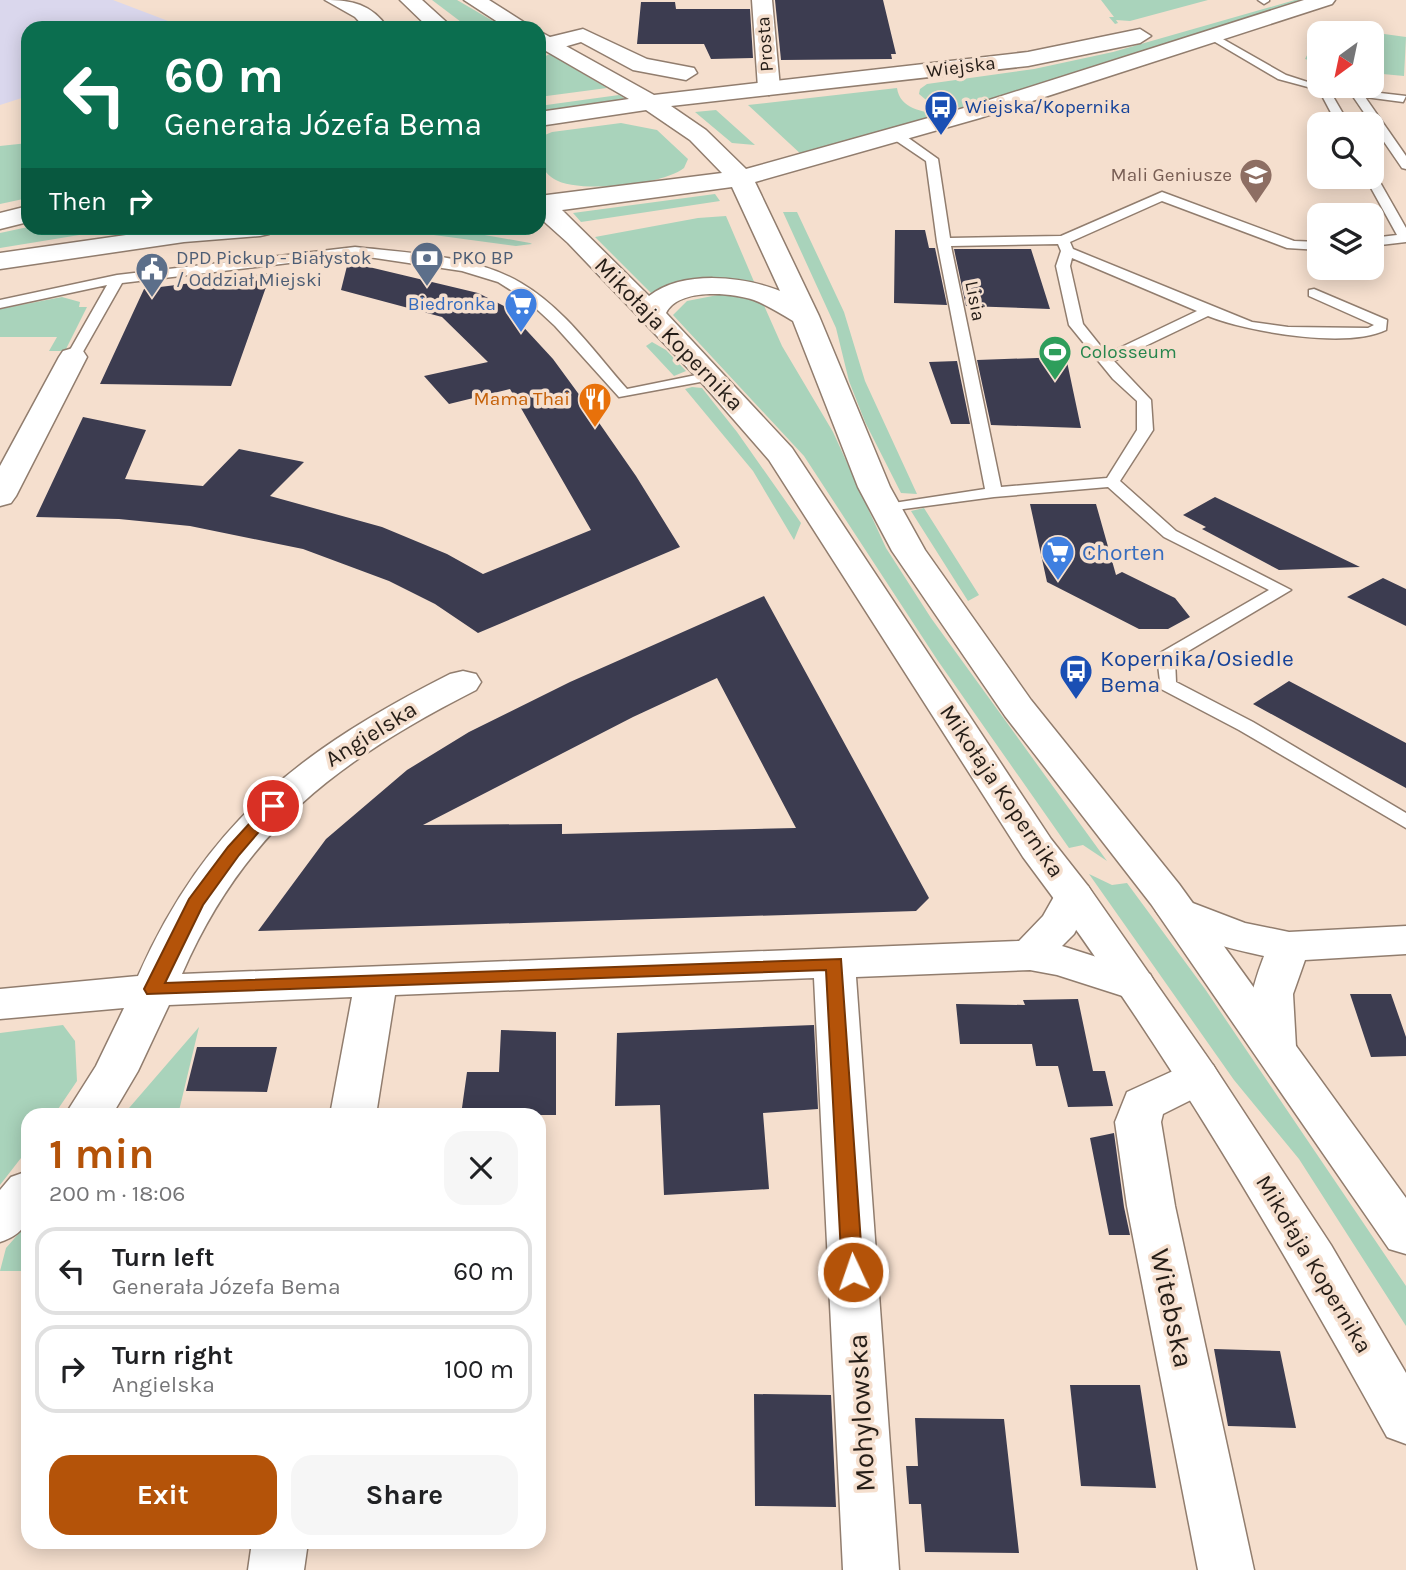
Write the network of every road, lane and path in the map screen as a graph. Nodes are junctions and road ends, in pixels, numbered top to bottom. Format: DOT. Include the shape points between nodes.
graph roads {
  1 [pos="335,0"];
  2 [pos="410,0"];
  3 [pos="474,0"];
  4 [pos="762,0"];
  5 [pos="1265,0"];
  6 [pos="1325,0"];
  7 [pos="370,21"];
  8 [pos="434,21"];
  9 [pos="510,21"];
  10 [pos="1214,37"];
  11 [pos="546,43"];
  12 [pos="546,46"];
  13 [pos="932,71"];
  14 [pos="686,73"];
  15 [pos="1307,84"];
  16 [pos="769,88"];
  17 [pos="1384,97"];
  18 [pos="1359,98"];
  19 [pos="1403,99"];
  20 [pos="650,102"];
  21 [pos="972,113"];
  22 [pos="546,118"];
  23 [pos="897,135"];
  24 [pos="1406,165"];
  25 [pos="741,178"];
  26 [pos="1378,189"];
  27 [pos="546,204"];
  28 [pos="546,210"];
  29 [pos="21,216"];
  30 [pos="0,221"];
  31 [pos="167,235"];
  32 [pos="1406,238"];
  33 [pos="1384,241"];
  34 [pos="944,242"];
  35 [pos="1065,246"];
  36 [pos="1307,246"];
  37 [pos="0,261"];
  38 [pos="117,279"];
  39 [pos="1314,293"];
  40 [pos="0,304"];
  41 [pos="1208,311"];
  42 [pos="651,316"];
  43 [pos="805,316"];
  44 [pos="73,358"];
  45 [pos="1105,360"];
  46 [pos="711,376"];
  47 [pos="1112,482"];
  48 [pos="994,492"];
  49 [pos="0,496"];
  50 [pos="887,509"];
  51 [pos="463,682"];
  52 [pos="1406,822"];
  53 [pos="1074,896"];
  54 [pos="1177,911"];
  55 [pos="1406,940"];
  56 [pos="1289,946"];
  57 [pos="1030,955"];
  58 [pos="834,963"];
  59 [pos="376,981"];
  60 [pos="1135,985"];
  61 [pos="153,989"];
  62 [pos="0,1004"];
  63 [pos="1274,1047"];
  64 [pos="1197,1077"];
  65 [pos="92,1108"];
  66 [pos="354,1108"];
  67 [pos="21,1198"];
  68 [pos="0,1223"];
  69 [pos="1406,1235"];
  70 [pos="1406,1421"];
  71 [pos="280,1549"];
  72 [pos="276,1570"];
  73 [pos="871,1570"];
  74 [pos="1226,1570"];
  1 -- 7 [label="main road"];
  2 -- 8 [label="main road"];
  3 -- 9 [label="main road"];
  4 -- 16 [label="main road, Prosta"];
  5 -- 13 [label="main road, Wiejska" via="1114,43"];
  6 -- 10 [label="main road, Wiejska"];
  10 -- 15 [label="lane" via="1282,77"];
  10 -- 21 [label="main road, Wiejska"];
  11 -- 14 [label="main road" via="583,35 641,65"];
  12 -- 20 [label="main road"];
  13 -- 16 [label="main road, Wiejska"];
  13 -- 21 [label="main road" via="906,87 912,100"];
  16 -- 20 [label="main road, Wiejska"];
  17 -- 19 [label="lane"];
  18 -- 24 [label="lane"];
  20 -- 22 [label="main road, Wiejska"];
  20 -- 25 [label="main road" via="698,135"];
  21 -- 23 [label="main road, Wiejska"];
  23 -- 25 [label="main road, Wiejska"];
  23 -- 34 [label="lane, Lisia" via="932,159"];
  25 -- 27 [label="main road, Wiejska"];
  25 -- 43 [label="main road"];
  26 -- 32 [label="lane"];
  28 -- 42 [label="main road, Mikołaja Kopernika"];
  29 -- 30 [label="main road"];
  31 -- 37 [label="main road"];
  32 -- 33 [label="lane"];
  34 -- 35 [label="lane"];
  34 -- 48 [label="lane, Lisia"];
  35 -- 36 [label="lane" via="1162,196 1292,245"];
  35 -- 41 [label="lane"];
  35 -- 45 [label="lane" via="1063,266 1076,326"];
  38 -- 40 [label="lane"];
  38 -- 44 [label="lane"];
  38 -- 46 [label="lane" via="314,253 393,255 489,274 515,285 536,300 624,394"];
  39 -- 41 [label="lane" via="1382,323 1381,327 1371,332 1266,331"];
  41 -- 45 [label="lane"];
  42 -- 43 [label="main road" via="658,301 707,287 758,293"];
  42 -- 46 [label="main road, Mikołaja Kopernika"];
  43 -- 50 [label="main road"];
  44 -- 49 [label="main road"];
  45 -- 47 [label="lane" via="1144,400 1145,430"];
  46 -- 53 [label="main road, Mikołaja Kopernika" via="781,455 1029,837"];
  47 -- 48 [label="lane"];
  47 -- 52 [label="lane" via="1170,534 1282,590 1166,657 1167,685 1246,726"];
  48 -- 50 [label="lane"];
  50 -- 54 [label="main road" via="909,551 1018,708"];
  51 -- 61 [label="main road, Angielska" via="387,721 331,757 287,793 233,851 195,903"];
  53 -- 57 [label="main road" via="1059,924"];
  53 -- 60 [label="main road, Mikołaja Kopernika"];
  54 -- 56 [label="main road" via="1236,936"];
  54 -- 63 [label="main road"];
  55 -- 56 [label="main road"];
  56 -- 63 [label="main road" via="1271,994"];
  57 -- 58 [label="main road"];
  57 -- 60 [label="main road"];
  58 -- 59 [label="main road"];
  58 -- 73 [label="main road, Mohylowska"];
  59 -- 61 [label="main road"];
  59 -- 66 [label="main road"];
  60 -- 64 [label="main road, Mikołaja Kopernika"];
  61 -- 62 [label="main road"];
  61 -- 65 [label="main road, Angielska"];
  63 -- 69 [label="main road"];
  64 -- 70 [label="main road, Mikołaja Kopernika" via="1314,1259"];
  64 -- 74 [label="main road, Witebska" via="1143,1104 1138,1122"];
  67 -- 68 [label="main road"];
  71 -- 72 [label="main road"];
}
